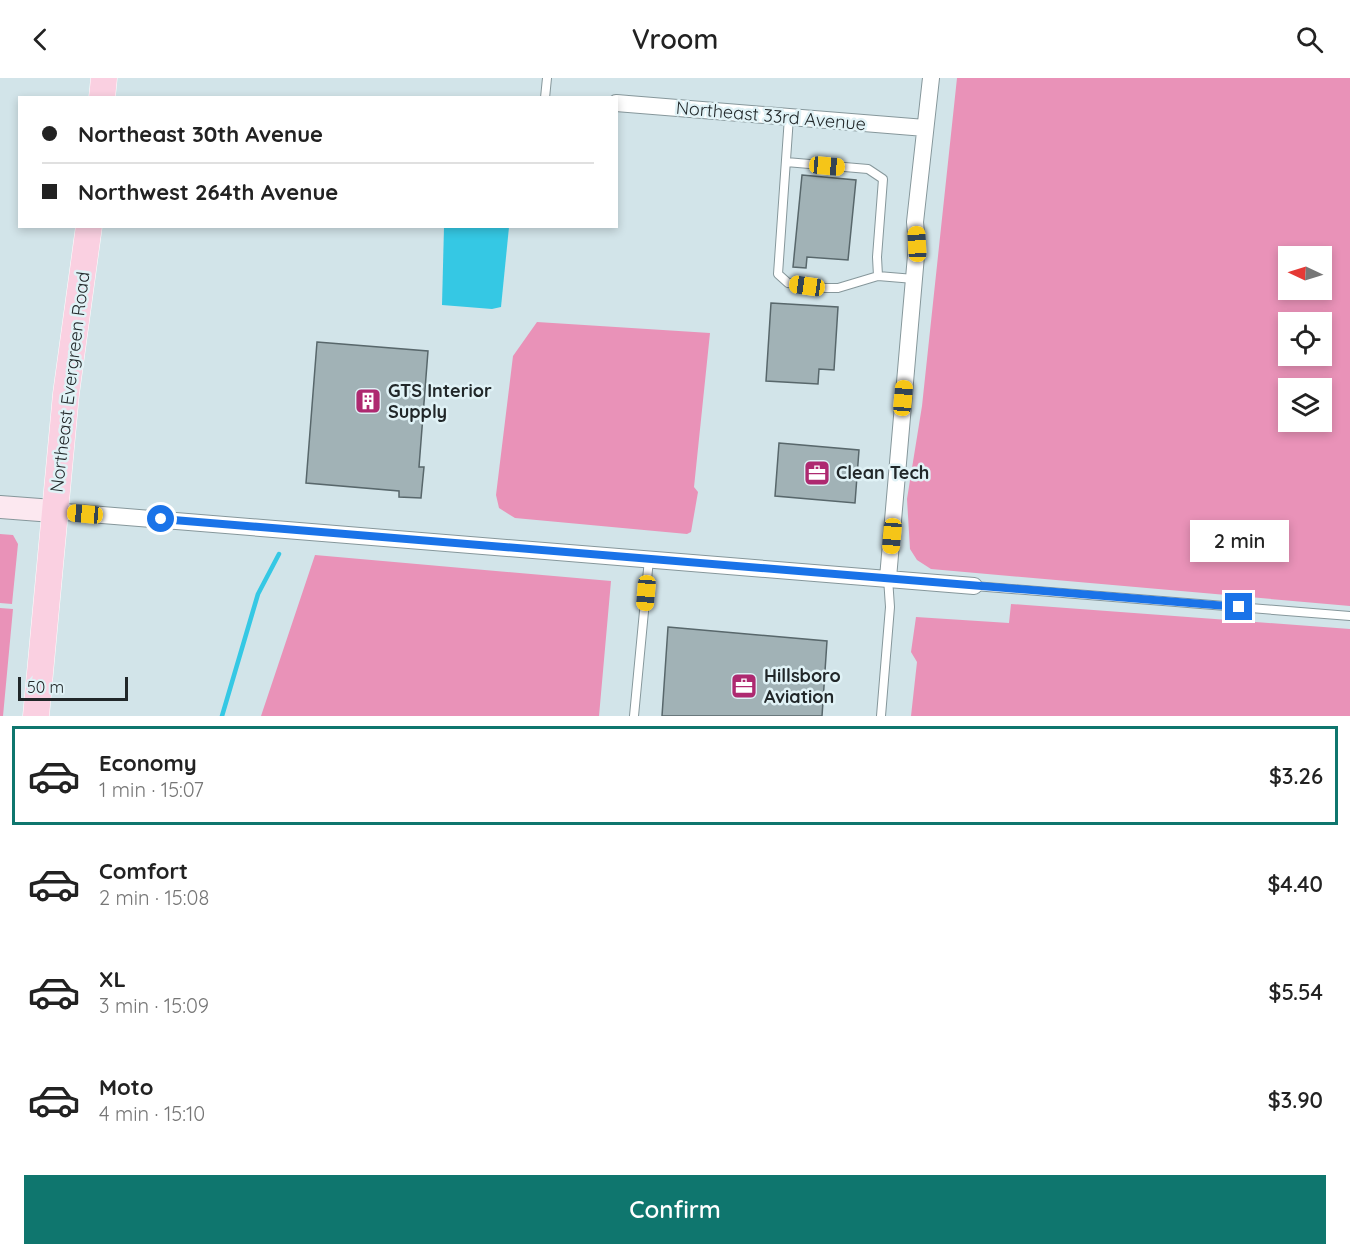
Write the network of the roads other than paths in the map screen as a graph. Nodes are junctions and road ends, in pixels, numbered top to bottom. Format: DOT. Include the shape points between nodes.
graph roads {
  1 [pos="104,78"];
  2 [pos="547,78"];
  3 [pos="931,78"];
  4 [pos="102,96"];
  5 [pos="545,96"];
  6 [pos="618,103"];
  7 [pos="789,117"];
  8 [pos="926,128"];
  9 [pos="786,162"];
  10 [pos="89,228"];
  11 [pos="878,276"];
  12 [pos="914,279"];
  13 [pos="0,507"];
  14 [pos="53,511"];
  15 [pos="649,559"];
  16 [pos="888,578"];
  17 [pos="974,586"];
  18 [pos="1350,616"];
  19 [pos="36,716"];
  20 [pos="634,716"];
  21 [pos="881,716"];
  1 -- 4 [label="main road"];
  2 -- 5 [label="lane"];
  3 -- 8 [label="street"];
  6 -- 7 [label="street, Northeast 33rd Avenue"];
  7 -- 8 [label="street, Northeast 33rd Avenue"];
  7 -- 9 [label="lane"];
  8 -- 12 [label="street" via="915,222"];
  9 -- 11 [label="lane" via="868,169 884,178"];
  9 -- 11 [label="lane" via="778,274 788,283 838,288"];
  10 -- 14 [label="main road, Northeast Evergreen Road"];
  11 -- 12 [label="lane"];
  12 -- 16 [label="street"];
  13 -- 14 [label="street"];
  14 -- 15 [label="street"];
  14 -- 19 [label="main road, Northeast Evergreen Road"];
  15 -- 16 [label="street"];
  15 -- 20 [label="lane"];
  16 -- 17 [label="street"];
  16 -- 21 [label="lane" via="890,607"];
  17 -- 18 [label="lane"];
}
